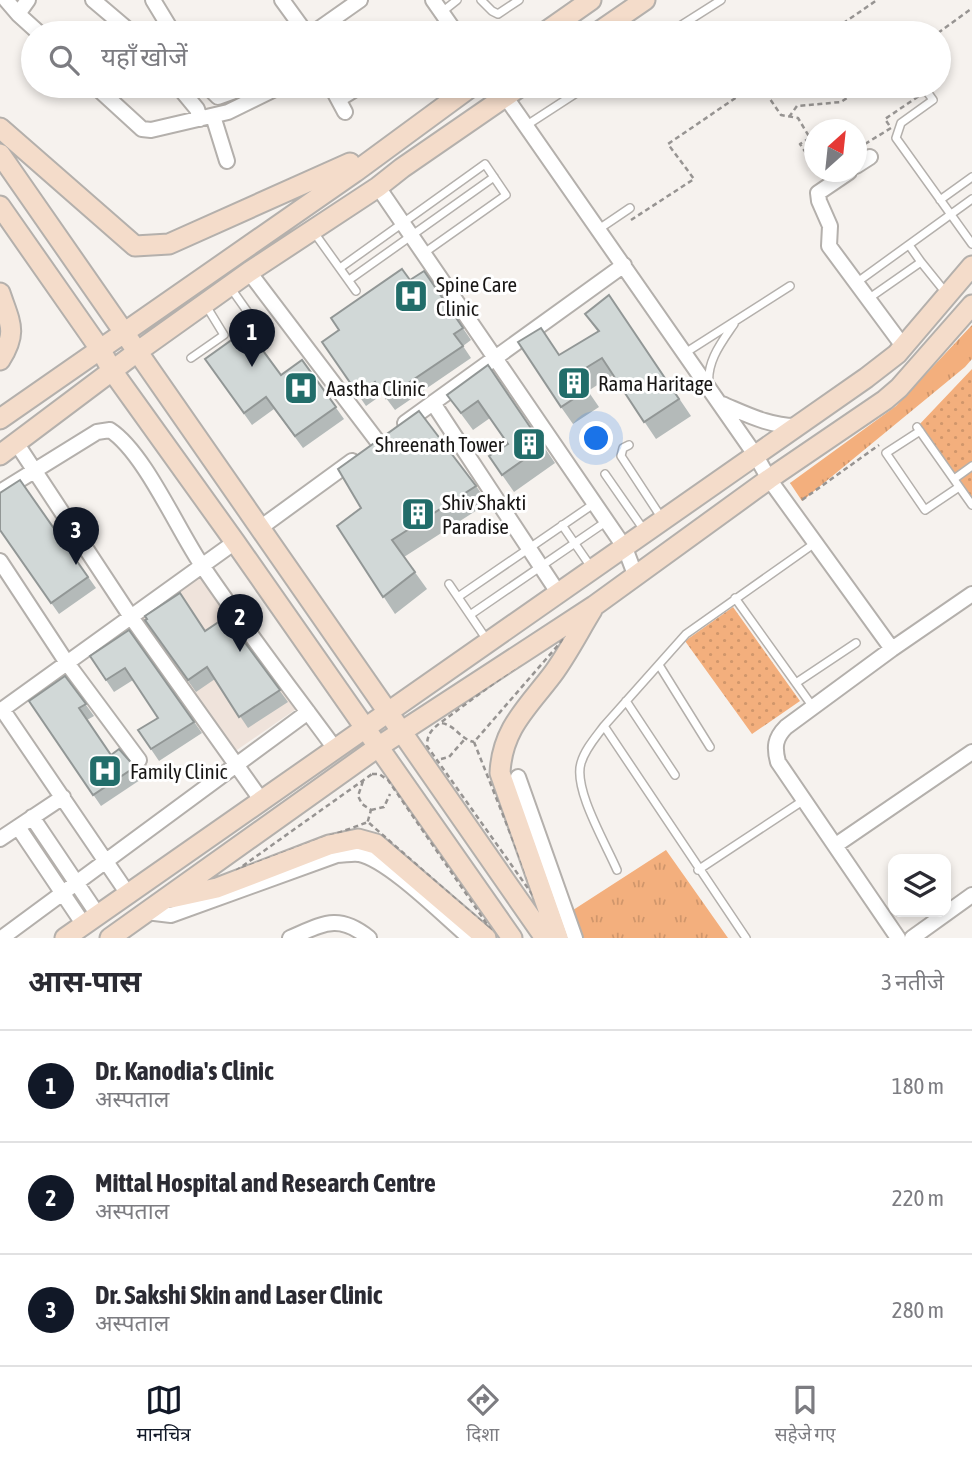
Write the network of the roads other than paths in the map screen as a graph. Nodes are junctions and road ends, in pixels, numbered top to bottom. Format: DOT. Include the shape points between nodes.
graph roads {
  1 [pos="6,0"];
  2 [pos="28,0"];
  3 [pos="93,0"];
  4 [pos="153,0"];
  5 [pos="282,0"];
  6 [pos="360,0"];
  7 [pos="457,0"];
  8 [pos="481,0"];
  9 [pos="519,0"];
  10 [pos="591,0"];
  11 [pos="645,0"];
  12 [pos="721,0"];
  13 [pos="437,6"];
  14 [pos="18,14"];
  15 [pos="25,21"];
  16 [pos="118,21"];
  17 [pos="166,21"];
  18 [pos="297,21"];
  19 [pos="330,21"];
  20 [pos="448,21"];
  21 [pos="561,21"];
  22 [pos="614,21"];
  23 [pos="688,21"];
  24 [pos="108,98"];
  25 [pos="188,98"];
  26 [pos="257,98"];
  27 [pos="453,98"];
  28 [pos="496,98"];
  29 [pos="513,98"];
  30 [pos="569,98"];
  31 [pos="932,98"];
  32 [pos="206,117"];
  33 [pos="527,125"];
  34 [pos="0,128"];
  35 [pos="391,145"];
  36 [pos="0,153"];
  37 [pos="870,157"];
  38 [pos="867,159"];
  39 [pos="227,161"];
  40 [pos="494,177"];
  41 [pos="972,177"];
  42 [pos="834,182"];
  43 [pos="378,187"];
  44 [pos="972,199"];
  45 [pos="940,200"];
  46 [pos="0,206"];
  47 [pos="628,209"];
  48 [pos="951,215"];
  49 [pos="404,224"];
  50 [pos="598,229"];
  51 [pos="313,230"];
  52 [pos="412,236"];
  53 [pos="972,244"];
  54 [pos="909,245"];
  55 [pos="424,253"];
  56 [pos="921,261"];
  57 [pos="624,265"];
  58 [pos="972,267"];
  59 [pos="340,268"];
  60 [pos="249,272"];
  61 [pos="349,280"];
  62 [pos="856,283"];
  63 [pos="230,286"];
  64 [pos="790,286"];
  65 [pos="356,291"];
  66 [pos="0,293"];
  67 [pos="947,295"];
  68 [pos="868,299"];
  69 [pos="205,304"];
  70 [pos="972,305"];
  71 [pos="736,321"];
  72 [pos="124,332"];
  73 [pos="264,335"];
  74 [pos="903,346"];
  75 [pos="100,349"];
  76 [pos="137,352"];
  77 [pos="685,353"];
  78 [pos="496,357"];
  79 [pos="191,358"];
  80 [pos="0,360"];
  81 [pos="113,372"];
  82 [pos="710,389"];
  83 [pos="433,403"];
  84 [pos="720,404"];
  85 [pos="0,419"];
  86 [pos="798,426"];
  87 [pos="378,442"];
  88 [pos="17,444"];
  89 [pos="629,445"];
  90 [pos="0,455"];
  91 [pos="756,456"];
  92 [pos="972,466"];
  93 [pos="33,471"];
  94 [pos="605,474"];
  95 [pos="954,479"];
  96 [pos="769,480"];
  97 [pos="959,487"];
  98 [pos="0,492"];
  99 [pos="595,503"];
  100 [pos="972,505"];
  101 [pos="607,521"];
  102 [pos="664,521"];
  103 [pos="562,525"];
  104 [pos="260,528"];
  105 [pos="646,533"];
  106 [pos="235,542"];
  107 [pos="575,542"];
  108 [pos="815,542"];
  109 [pos="528,547"];
  110 [pos="625,548"];
  111 [pos="0,561"];
  112 [pos="202,566"];
  113 [pos="541,566"];
  114 [pos="593,570"];
  115 [pos="636,577"];
  116 [pos="449,584"];
  117 [pos="559,594"];
  118 [pos="972,594"];
  119 [pos="458,597"];
  120 [pos="735,598"];
  121 [pos="594,606"];
  122 [pos="470,615"];
  123 [pos="131,617"];
  124 [pos="489,643"];
  125 [pos="856,643"];
  126 [pos="892,649"];
  127 [pos="67,663"];
  128 [pos="659,665"];
  129 [pos="796,683"];
  130 [pos="626,701"];
  131 [pos="813,707"];
  132 [pos="1,710"];
  133 [pos="308,712"];
  134 [pos="388,713"];
  135 [pos="604,726"];
  136 [pos="365,729"];
  137 [pos="401,732"];
  138 [pos="379,747"];
  139 [pos="710,747"];
  140 [pos="335,750"];
  141 [pos="972,752"];
  142 [pos="139,760"];
  143 [pos="236,764"];
  144 [pos="675,775"];
  145 [pos="518,777"];
  146 [pos="62,797"];
  147 [pos="804,800"];
  148 [pos="262,801"];
  149 [pos="32,817"];
  150 [pos="18,827"];
  151 [pos="0,839"];
  152 [pos="836,845"];
  153 [pos="106,861"];
  154 [pos="617,870"];
  155 [pos="698,870"];
  156 [pos="76,882"];
  157 [pos="62,892"];
  158 [pos="128,894"];
  159 [pos="972,895"];
  160 [pos="162,900"];
  161 [pos="146,912"];
  162 [pos="91,920"];
  163 [pos="2,936"];
  164 [pos="65,938"];
  165 [pos="110,938"];
  166 [pos="290,938"];
  167 [pos="369,938"];
  168 [pos="470,938"];
  169 [pos="485,938"];
  170 [pos="512,938"];
  171 [pos="545,938"];
  172 [pos="558,938"];
  173 [pos="575,938"];
  174 [pos="746,938"];
  175 [pos="898,938"];
  176 [pos="912,938"];
  1 -- 14 [label="street"];
  2 -- 14 [label="street"];
  3 -- 16 [label="street"];
  4 -- 17 [label="street"];
  5 -- 18 [label="street"];
  6 -- 19 [label="street"];
  7 -- 13 [label="lane"];
  8 -- 9 [label="lane" via="498,14"];
  10 -- 21 [label="street"];
  11 -- 22 [label="street"];
  12 -- 23 [label="lane"];
  13 -- 20 [label="street"];
  14 -- 15 [label="street"];
  24 -- 32 [label="street" via="142,128 159,129"];
  25 -- 32 [label="street"];
  26 -- 32 [label="street"];
  27 -- 35 [label="street"];
  28 -- 43 [label="street"];
  29 -- 33 [label="street"];
  30 -- 33 [label="lane"];
  31 -- 45 [label="lane" via="901,123 896,138"];
  32 -- 39 [label="street"];
  33 -- 50 [label="street"];
  34 -- 35 [label="street" via="135,246 169,244"];
  35 -- 72 [label="street"];
  36 -- 72 [label="street"];
  37 -- 38 [label="street"];
  40 -- 49 [label="lane" via="485,164"];
  40 -- 52 [label="lane"];
  40 -- 55 [label="lane" via="506,195"];
  41 -- 45 [label="lane"];
  42 -- 62 [label="street" via="818,193 819,201 830,226 829,246"];
  43 -- 49 [label="street"];
  43 -- 51 [label="street"];
  44 -- 48 [label="lane"];
  45 -- 48 [label="lane"];
  46 -- 75 [label="street"];
  47 -- 50 [label="lane"];
  48 -- 53 [label="lane"];
  48 -- 54 [label="lane"];
  49 -- 52 [label="street"];
  49 -- 59 [label="lane"];
  50 -- 57 [label="street"];
  51 -- 59 [label="lane"];
  51 -- 60 [label="street"];
  52 -- 55 [label="street"];
  52 -- 61 [label="lane"];
  54 -- 56 [label="lane"];
  54 -- 62 [label="lane"];
  55 -- 78 [label="street"];
  56 -- 67 [label="lane"];
  56 -- 68 [label="lane"];
  57 -- 77 [label="street"];
  57 -- 78 [label="street"];
  58 -- 67 [label="street"];
  59 -- 61 [label="lane"];
  60 -- 63 [label="street"];
  60 -- 87 [label="street"];
  61 -- 65 [label="lane"];
  62 -- 68 [label="street"];
  63 -- 69 [label="street"];
  63 -- 73 [label="lane"];
  64 -- 71 [label="lane"];
  66 -- 80 [label="street" via="11,325 10,344"];
  67 -- 74 [label="street"];
  68 -- 74 [label="street"];
  69 -- 76 [label="street"];
  69 -- 79 [label="lane" via="224,335"];
  70 -- 96 [label="street" via="892,394"];
  71 -- 77 [label="lane"];
  71 -- 82 [label="lane" via="716,350"];
  72 -- 75 [label="street"];
  72 -- 76 [label="street"];
  74 -- 86 [label="street"];
  75 -- 81 [label="street"];
  75 -- 85 [label="street"];
  76 -- 81 [label="street"];
  76 -- 104 [label="street"];
  77 -- 82 [label="street"];
  78 -- 83 [label="street"];
  78 -- 99 [label="street"];
  81 -- 88 [label="street"];
  81 -- 106 [label="street"];
  82 -- 84 [label="street"];
  83 -- 87 [label="street"];
  83 -- 109 [label="street"];
  84 -- 86 [label="street" via="763,421"];
  84 -- 91 [label="street"];
  86 -- 91 [label="street"];
  87 -- 104 [label="street"];
  88 -- 90 [label="street"];
  88 -- 93 [label="street"];
  89 -- 102 [label="lane" via="621,456"];
  91 -- 96 [label="street"];
  91 -- 102 [label="street"];
  92 -- 95 [label="lane"];
  93 -- 98 [label="street"];
  93 -- 112 [label="street" via="97,432 110,430 136,456"];
  93 -- 123 [label="street"];
  94 -- 105 [label="lane"];
  95 -- 97 [label="lane"];
  95 -- 97 [label="lane" via="918,429 887,453 925,510"];
  96 -- 108 [label="street"];
  96 -- 115 [label="street"];
  97 -- 100 [label="lane"];
  99 -- 101 [label="street"];
  99 -- 103 [label="lane"];
  101 -- 107 [label="lane"];
  101 -- 110 [label="street"];
  102 -- 105 [label="street"];
  103 -- 107 [label="lane"];
  103 -- 109 [label="lane"];
  104 -- 134 [label="street"];
  105 -- 110 [label="street"];
  106 -- 112 [label="street"];
  106 -- 136 [label="street"];
  107 -- 113 [label="lane"];
  107 -- 114 [label="lane"];
  108 -- 120 [label="lane"];
  108 -- 126 [label="street"];
  109 -- 113 [label="street"];
  109 -- 119 [label="lane"];
  110 -- 114 [label="street"];
  110 -- 115 [label="street"];
  111 -- 127 [label="street"];
  112 -- 123 [label="street"];
  112 -- 133 [label="street"];
  113 -- 117 [label="street"];
  113 -- 122 [label="lane"];
  114 -- 117 [label="street"];
  115 -- 121 [label="street"];
  116 -- 119 [label="lane"];
  117 -- 124 [label="street"];
  118 -- 126 [label="street"];
  119 -- 122 [label="lane"];
  120 -- 128 [label="lane" via="686,634"];
  120 -- 129 [label="lane"];
  121 -- 137 [label="street"];
  121 -- 172 [label="street" via="554,673 514,726 501,757 500,773"];
  122 -- 124 [label="lane"];
  123 -- 127 [label="street"];
  123 -- 143 [label="street"];
  124 -- 134 [label="street"];
  125 -- 129 [label="lane"];
  126 -- 131 [label="street"];
  127 -- 132 [label="street"];
  127 -- 142 [label="street"];
  128 -- 130 [label="lane"];
  128 -- 139 [label="lane"];
  129 -- 131 [label="lane"];
  130 -- 135 [label="lane"];
  130 -- 144 [label="lane"];
  131 -- 147 [label="street" via="786,727 776,744 778,762"];
  132 -- 146 [label="street"];
  133 -- 140 [label="street"];
  133 -- 143 [label="street"];
  134 -- 136 [label="street"];
  134 -- 137 [label="street"];
  135 -- 154 [label="lane" via="584,754 580,780"];
  135 -- 155 [label="lane"];
  136 -- 138 [label="street"];
  136 -- 140 [label="street"];
  137 -- 138 [label="street"];
  137 -- 171 [label="street"];
  138 -- 160 [label="street"];
  138 -- 170 [label="street"];
  140 -- 148 [label="street"];
  141 -- 152 [label="street"];
  143 -- 148 [label="street"];
  143 -- 153 [label="street"];
  145 -- 173 [label="street"];
  146 -- 149 [label="street"];
  146 -- 153 [label="street"];
  147 -- 152 [label="street"];
  147 -- 155 [label="lane"];
  148 -- 158 [label="street"];
  149 -- 150 [label="street"];
  149 -- 156 [label="street"];
  150 -- 151 [label="street"];
  150 -- 157 [label="street"];
  152 -- 175 [label="street"];
  153 -- 156 [label="street"];
  153 -- 158 [label="street"];
  155 -- 174 [label="lane"];
  156 -- 157 [label="street"];
  156 -- 162 [label="street"];
  157 -- 162 [label="street"];
  157 -- 163 [label="street"];
  158 -- 162 [label="street"];
  159 -- 176 [label="street"];
  160 -- 161 [label="street"];
  160 -- 169 [label="street" via="217,888 329,845 358,839 376,844"];
  161 -- 165 [label="street"];
  161 -- 168 [label="street" via="172,915 337,855 358,854 392,872"];
  162 -- 164 [label="street"];
  166 -- 167 [label="street" via="334,921 350,924"];
}
